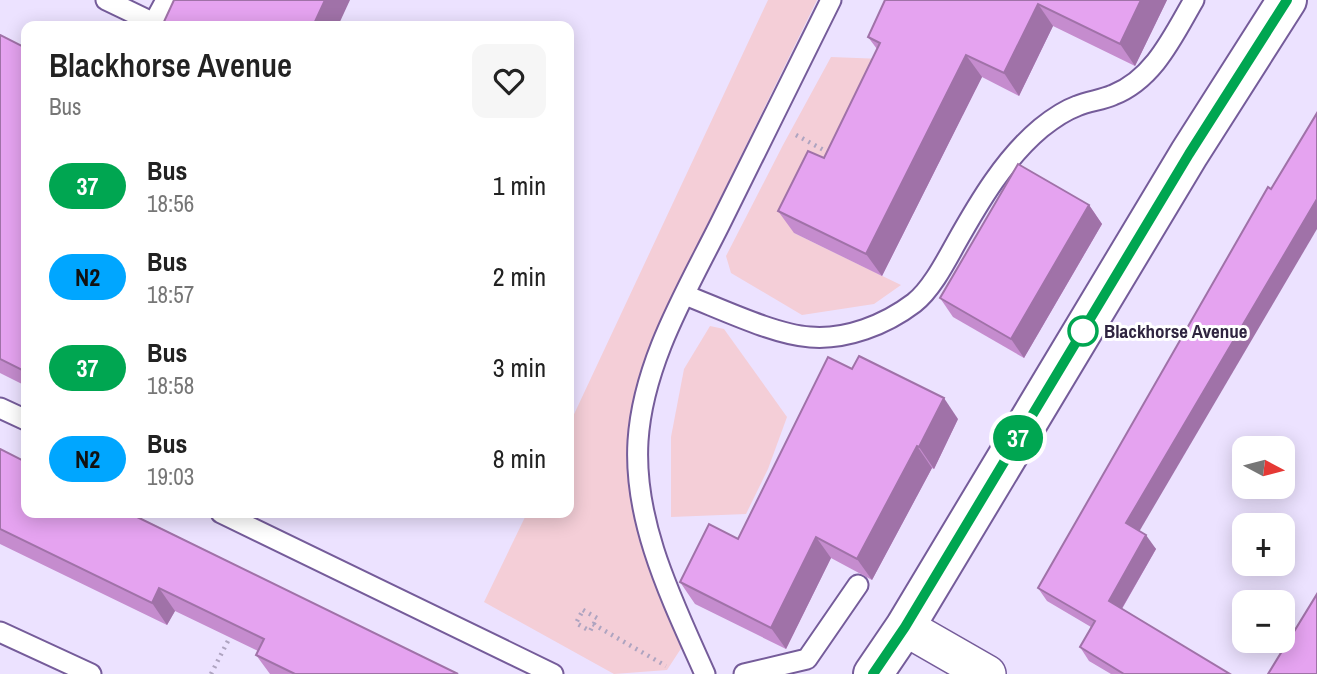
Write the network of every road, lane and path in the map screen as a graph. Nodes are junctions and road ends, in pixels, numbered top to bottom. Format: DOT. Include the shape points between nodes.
graph roads {
  1 [pos="106,0"];
  2 [pos="166,0"];
  3 [pos="831,0"];
  4 [pos="1194,0"];
  5 [pos="1287,0"];
  6 [pos="147,21"];
  7 [pos="155,21"];
  8 [pos="770,122"];
  9 [pos="837,157"];
  10 [pos="685,295"];
  11 [pos="0,408"];
  12 [pos="21,418"];
  13 [pos="231,518"];
  14 [pos="858,585"];
  15 [pos="593,624"];
  16 [pos="905,627"];
  17 [pos="0,632"];
  18 [pos="230,637"];
  19 [pos="670,668"];
  20 [pos="91,674"];
  21 [pos="211,674"];
  22 [pos="553,674"];
  23 [pos="705,674"];
  24 [pos="744,674"];
  25 [pos="873,674"];
  26 [pos="987,674"];
  1 -- 6 [label="lane"];
  2 -- 7 [label="lane"];
  3 -- 8 [label="lane"];
  4 -- 10 [label="lane" via="1166,50 1141,78 1114,95 1075,107 1042,128 1012,158 941,269 915,302 892,316 855,334 808,338"];
  5 -- 16 [label="main road"];
  8 -- 9 [label="path"];
  8 -- 10 [label="lane"];
  10 -- 23 [label="lane" via="649,380 638,443 649,534"];
  11 -- 12 [label="lane"];
  13 -- 22 [label="lane"];
  14 -- 24 [label="lane" via="807,659"];
  15 -- 15 [label="path" via="590,631 576,623 583,610 597,618"];
  15 -- 19 [label="path"];
  16 -- 25 [label="main road"];
  16 -- 26 [label="street"];
  17 -- 20 [label="lane"];
  18 -- 21 [label="path"];
}
